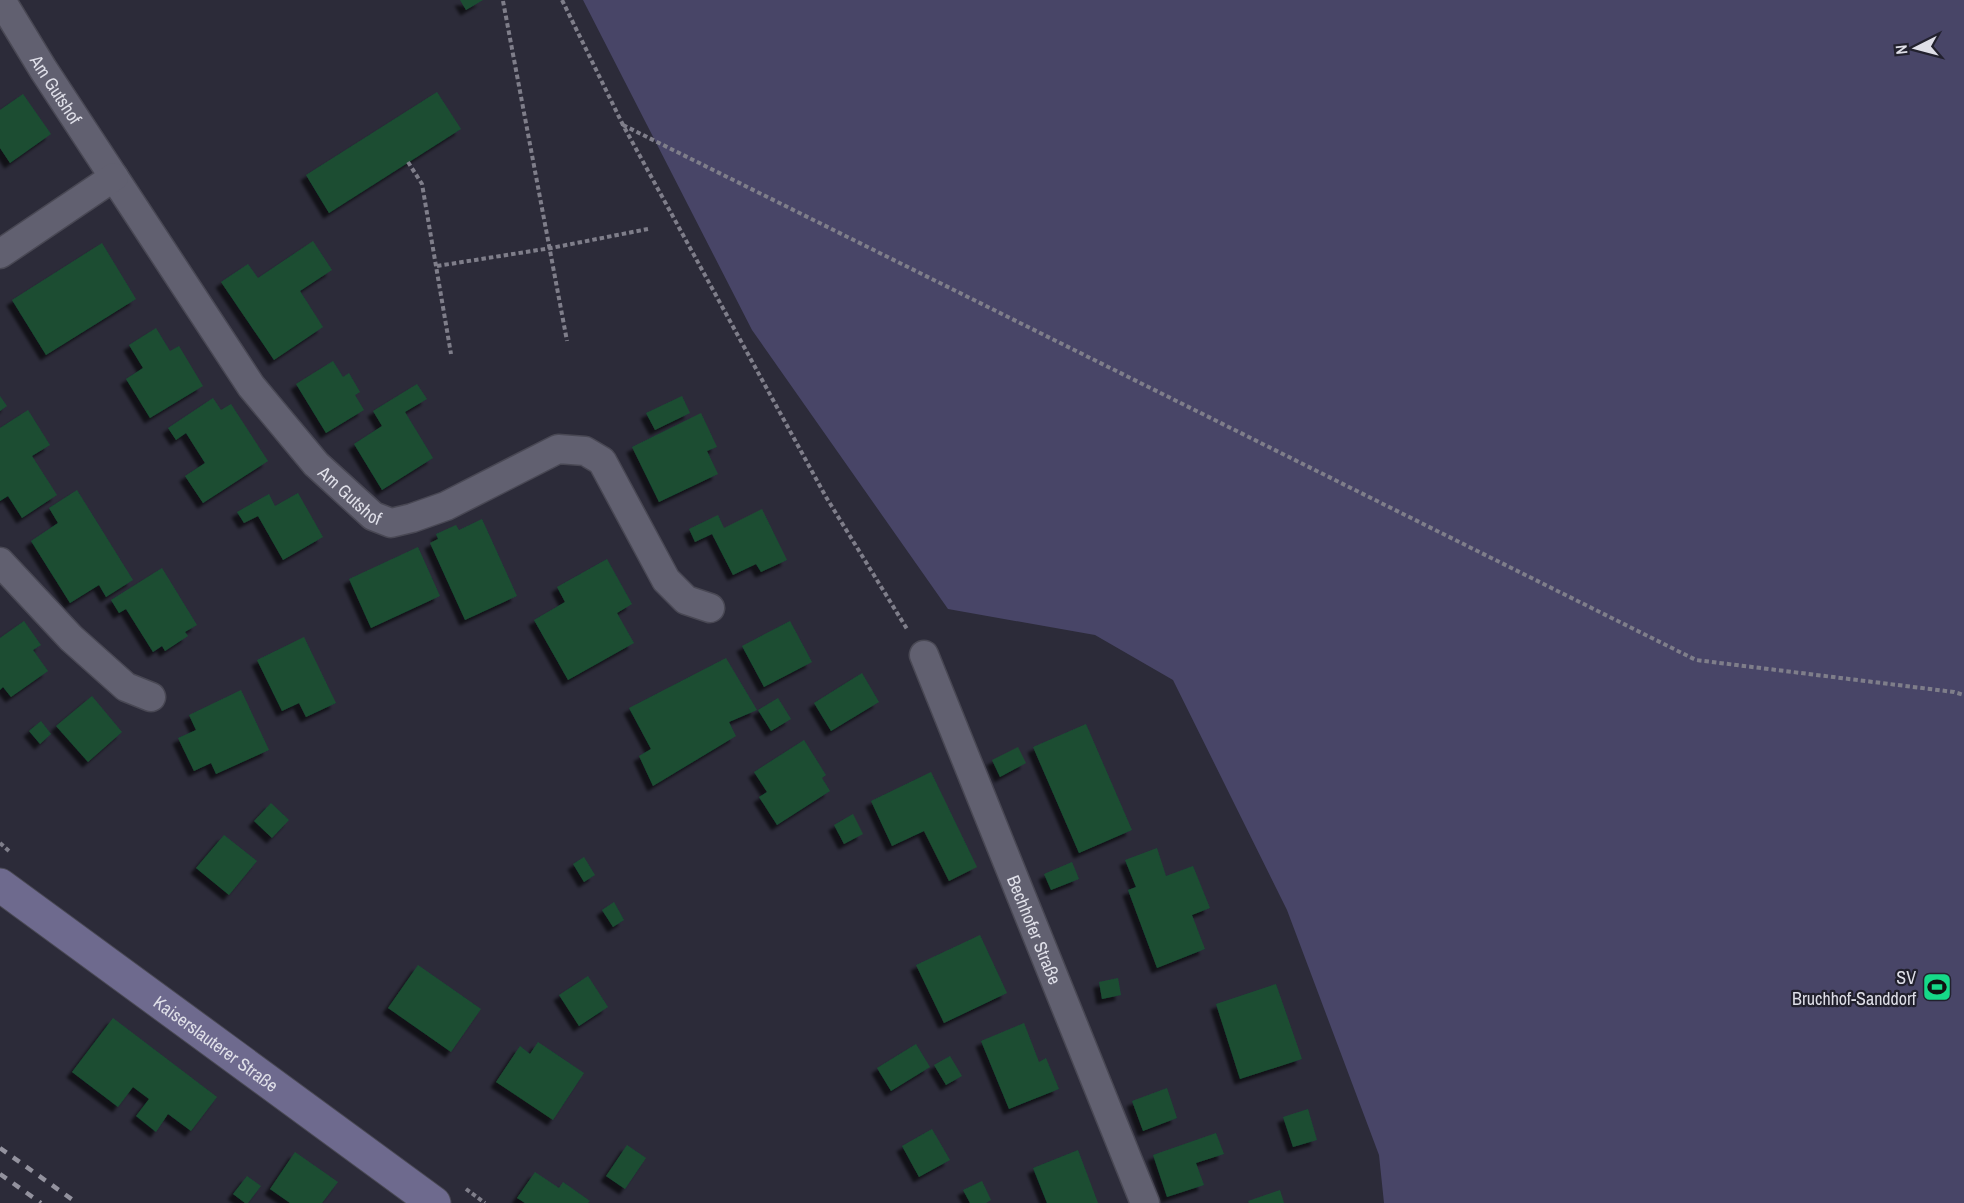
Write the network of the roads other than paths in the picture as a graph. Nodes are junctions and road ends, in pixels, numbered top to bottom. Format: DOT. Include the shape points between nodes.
graph roads {
  1 [pos="1,0"];
  2 [pos="114,177"];
  3 [pos="0,254"];
  4 [pos="0,562"];
  5 [pos="710,608"];
  6 [pos="924,656"];
  7 [pos="151,697"];
  8 [pos="0,885"];
  9 [pos="434,1203"];
  10 [pos="1145,1203"];
  1 -- 2 [label="street, Am Gutshof"];
  2 -- 3 [label="street"];
  2 -- 5 [label="street, Am Gutshof" via="251,386 316,464 373,516 391,523 412,518 446,506 558,449 585,451 602,461 666,580 686,600"];
  4 -- 7 [label="street" via="71,638 126,687"];
  6 -- 10 [label="street, Bechhofer Straße"];
  8 -- 9 [label="main road, Kaiserslauterer Straße"];
}
